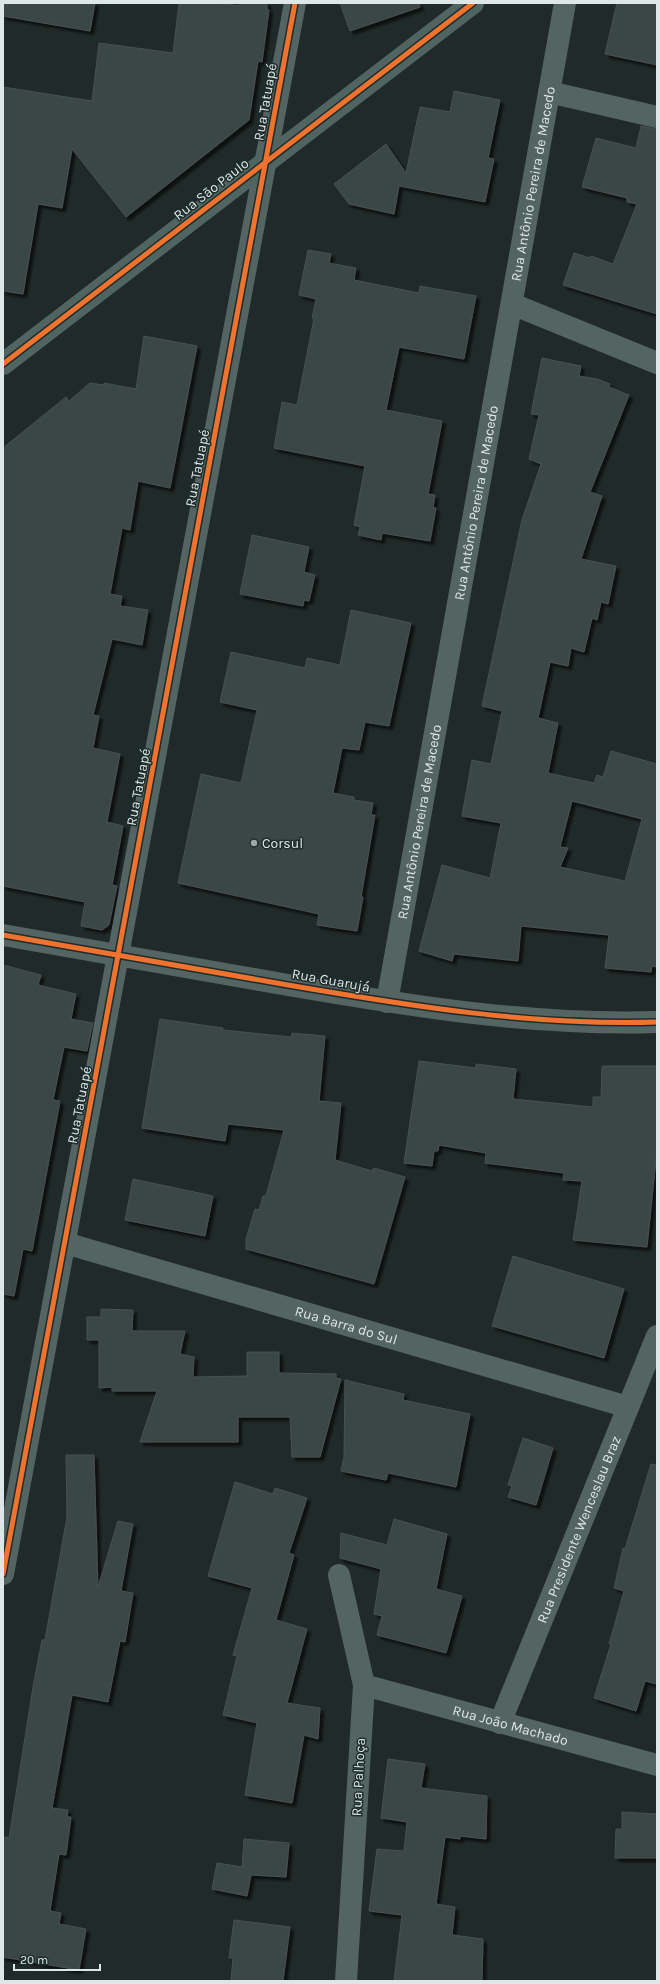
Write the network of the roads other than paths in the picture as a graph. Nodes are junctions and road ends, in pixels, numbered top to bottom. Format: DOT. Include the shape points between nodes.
graph roads {
  1 [pos="295,3"];
  2 [pos="473,3"];
  3 [pos="565,3"];
  4 [pos="549,92"];
  5 [pos="657,117"];
  6 [pos="267,162"];
  7 [pos="512,304"];
  8 [pos="657,363"];
  9 [pos="3,364"];
  10 [pos="3,935"];
  11 [pos="119,956"];
  12 [pos="388,1002"];
  13 [pos="657,1022"];
  14 [pos="65,1243"];
  15 [pos="657,1336"];
  16 [pos="628,1407"];
  17 [pos="3,1574"];
  18 [pos="339,1575"];
  19 [pos="364,1685"];
  20 [pos="500,1723"];
  21 [pos="657,1765"];
  22 [pos="346,1981"];
  1 -- 6 [label="street, Rua Tatuapé"];
  2 -- 6 [label="main road, Rua São Paulo"];
  3 -- 4 [label="street, Rua Antônio Pereira de Macedo"];
  4 -- 5 [label="street"];
  4 -- 7 [label="street, Rua Antônio Pereira de Macedo"];
  6 -- 9 [label="main road, Rua São Paulo"];
  6 -- 11 [label="street, Rua Tatuapé"];
  7 -- 8 [label="street"];
  7 -- 12 [label="street, Rua Antônio Pereira de Macedo"];
  10 -- 11 [label="street, Rua Guarujá"];
  11 -- 12 [label="street, Rua Guarujá"];
  11 -- 14 [label="street, Rua Tatuapé"];
  12 -- 13 [label="street, Rua Guarujá" via="516,1018 608,1024"];
  14 -- 16 [label="street, Rua Barra do Sul"];
  14 -- 17 [label="street, Rua Tatuapé"];
  15 -- 16 [label="street, Rua Presidente Wenceslau Braz"];
  16 -- 20 [label="street, Rua Presidente Wenceslau Braz"];
  18 -- 19 [label="street, Rua Palhoça"];
  19 -- 20 [label="street, Rua João Machado"];
  19 -- 22 [label="street, Rua Palhoça"];
  20 -- 21 [label="street, Rua João Machado"];
}
